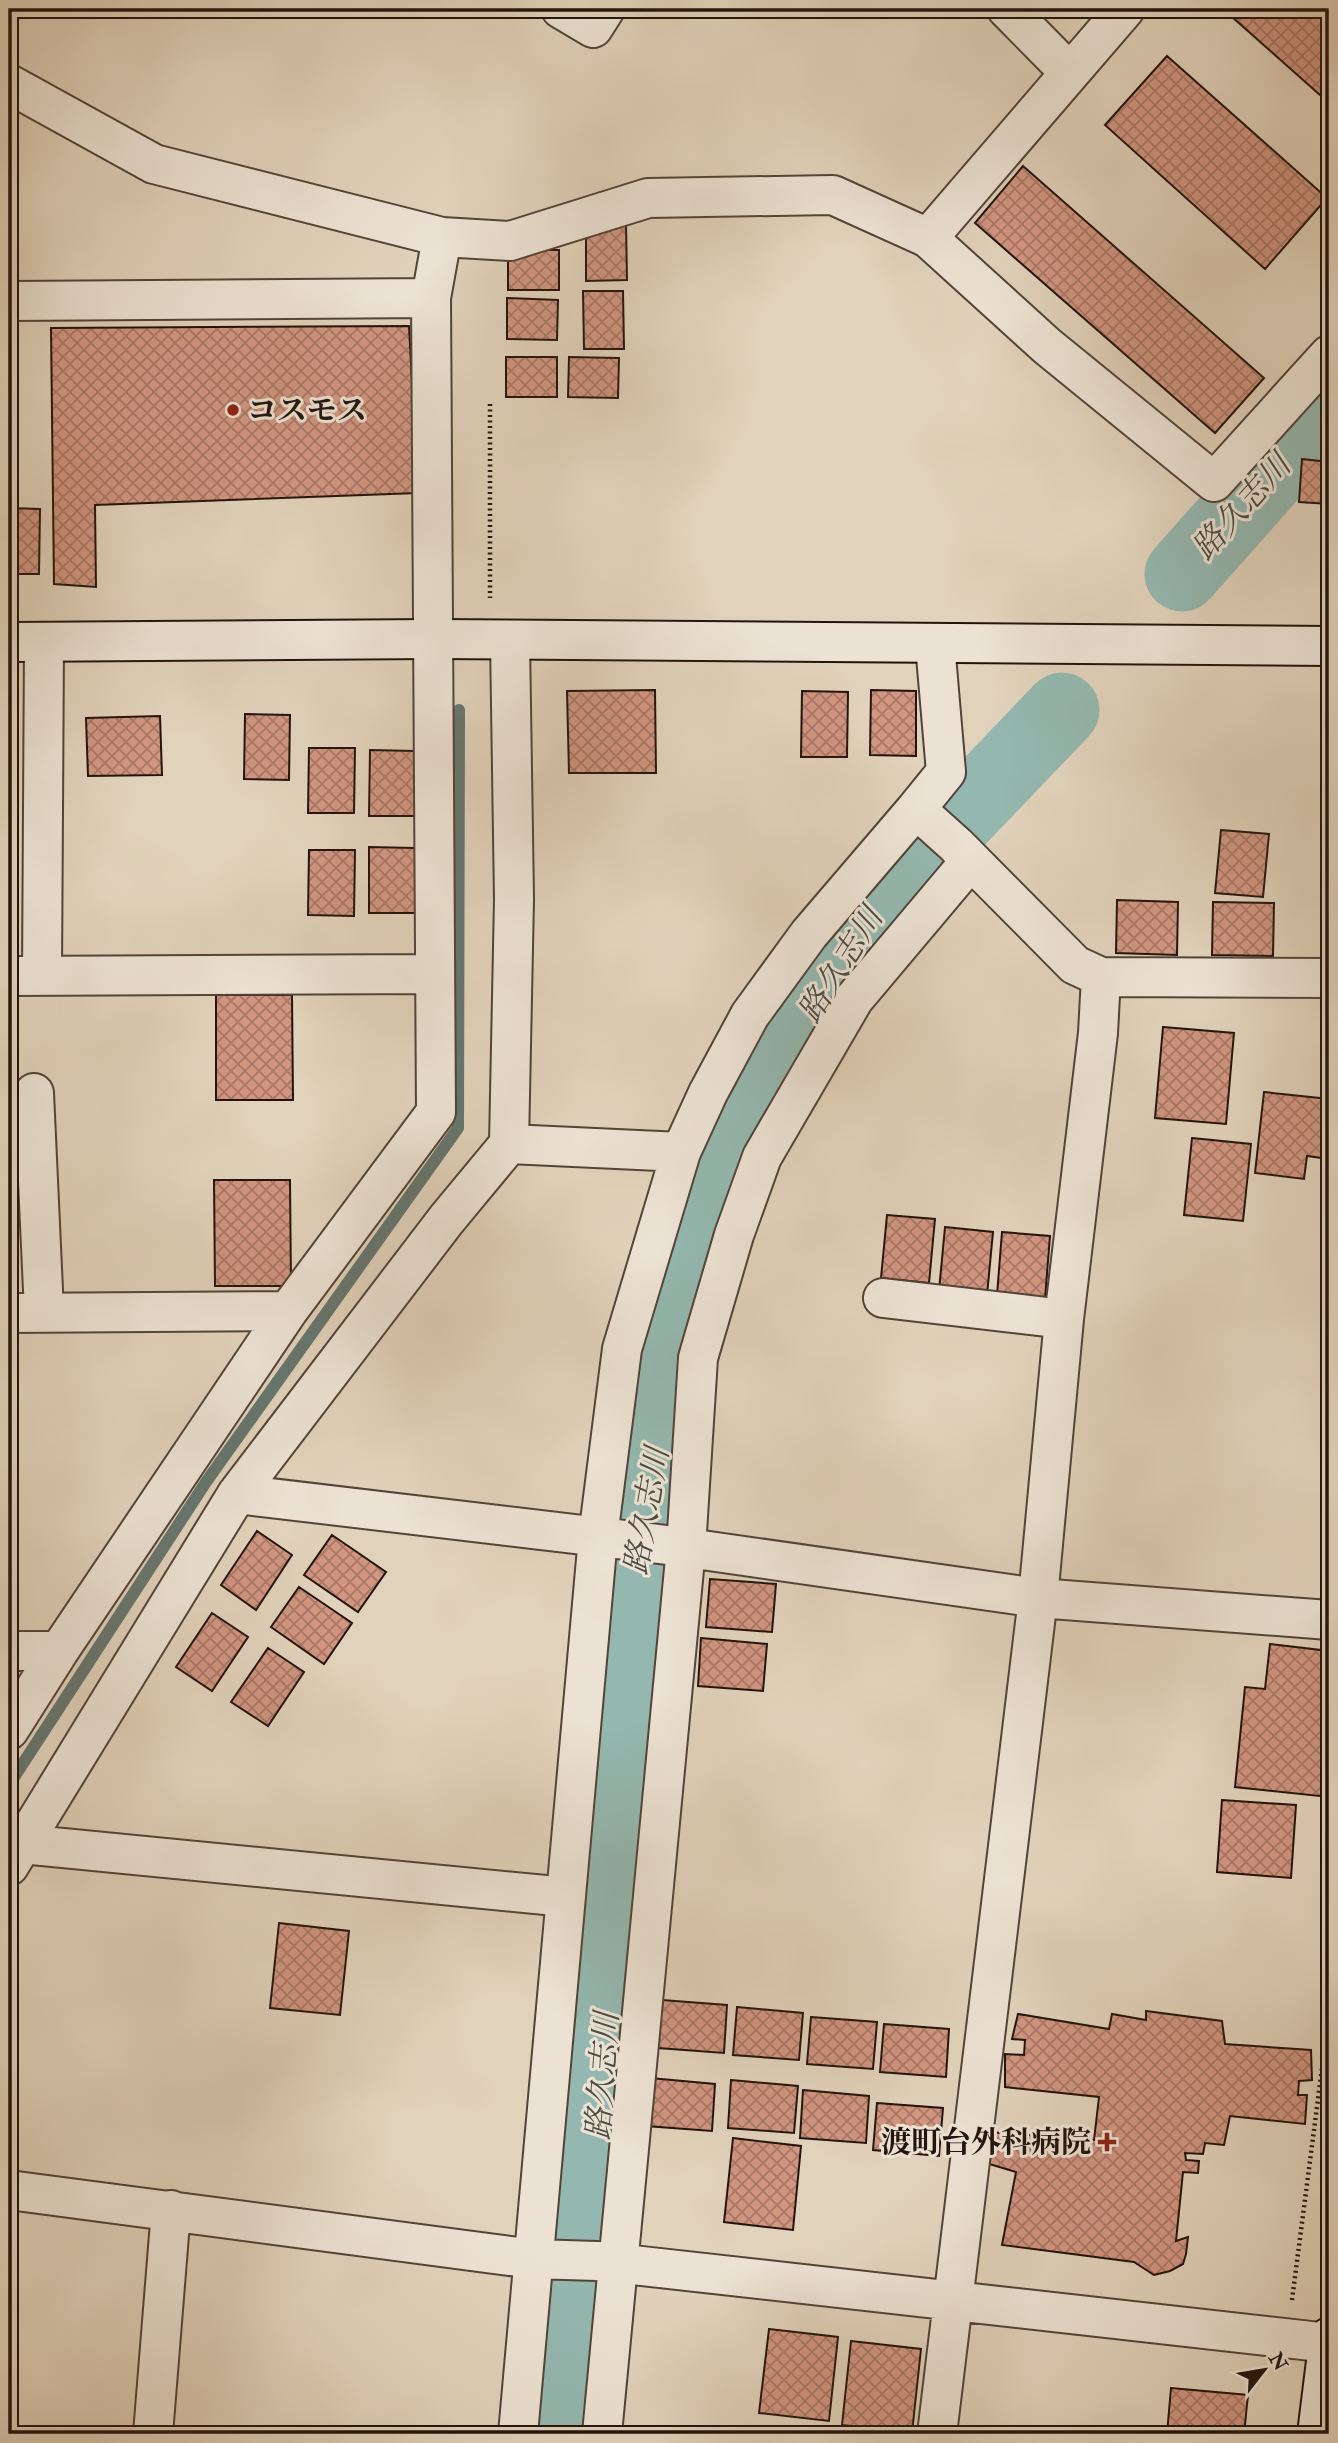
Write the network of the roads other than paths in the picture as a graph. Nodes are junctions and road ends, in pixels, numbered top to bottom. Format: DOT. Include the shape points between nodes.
graph roads {
  1 [pos="561,9"];
  2 [pos="605,9"];
  3 [pos="1007,9"];
  4 [pos="1125,9"];
  5 [pos="1070,73"];
  6 [pos="9,84"];
  7 [pos="442,237"];
  8 [pos="928,239"];
  9 [pos="432,298"];
  10 [pos="9,301"];
  11 [pos="1329,355"];
  12 [pos="434,639"];
  13 [pos="510,640"];
  14 [pos="26,642"];
  15 [pos="935,644"];
  16 [pos="1329,646"];
  17 [pos="945,835"];
  18 [pos="434,974"];
  19 [pos="26,976"];
  20 [pos="1101,977"];
  21 [pos="1329,978"];
  22 [pos="34,1093"];
  23 [pos="509,1144"];
  24 [pos="681,1152"];
  25 [pos="883,1298"];
  26 [pos="288,1311"];
  27 [pos="26,1312"];
  28 [pos="1063,1319"];
  29 [pos="237,1494"];
  30 [pos="608,1538"];
  31 [pos="677,1547"];
  32 [pos="1038,1598"];
  33 [pos="1329,1620"];
  34 [pos="9,1651"];
  35 [pos="59,1651"];
  36 [pos="9,1730"];
  37 [pos="15,1855"];
  38 [pos="566,1897"];
  39 [pos="9,2190"];
  40 [pos="171,2210"];
  41 [pos="543,2259"];
  42 [pos="608,2263"];
  43 [pos="952,2302"];
  44 [pos="1329,2337"];
  45 [pos="1329,2343"];
  46 [pos="153,2434"];
  47 [pos="518,2434"];
  48 [pos="602,2434"];
  49 [pos="937,2434"];
  50 [pos="1317,2434"];
  1 -- 2 [label="street" via="593,28"];
  3 -- 5 [label="street"];
  4 -- 5 [label="street"];
  5 -- 8 [label="street"];
  6 -- 7 [label="street" via="154,164"];
  7 -- 8 [label="street" via="510,240 648,198 833,195"];
  7 -- 9 [label="street"];
  8 -- 11 [label="street" via="1047,346 1214,482"];
  9 -- 10 [label="street"];
  9 -- 12 [label="street"];
  12 -- 13 [label="street"];
  12 -- 14 [label="street"];
  12 -- 18 [label="street"];
  13 -- 15 [label="street"];
  13 -- 23 [label="street" via="514,899"];
  14 -- 19 [label="street"];
  15 -- 16 [label="street"];
  15 -- 17 [label="street" via="946,772"];
  17 -- 20 [label="street" via="1075,965"];
  17 -- 24 [label="street" via="809,934 750,1015"];
  17 -- 31 [label="street" via="762,1157 698,1359"];
  18 -- 19 [label="street"];
  18 -- 26 [label="street" via="436,1112"];
  20 -- 21 [label="street"];
  20 -- 28 [label="street"];
  22 -- 27 [label="street"];
  23 -- 24 [label="street"];
  23 -- 29 [label="street"];
  24 -- 30 [label="street" via="622,1349"];
  25 -- 28 [label="street"];
  26 -- 27 [label="street"];
  26 -- 35 [label="street"];
  28 -- 32 [label="street"];
  29 -- 30 [label="street"];
  29 -- 37 [label="street"];
  30 -- 31 [label="street"];
  30 -- 38 [label="street"];
  31 -- 32 [label="street"];
  31 -- 42 [label="street"];
  32 -- 33 [label="street"];
  32 -- 43 [label="street"];
  34 -- 35 [label="street"];
  35 -- 36 [label="street"];
  37 -- 38 [label="street"];
  38 -- 41 [label="street"];
  39 -- 40 [label="street"];
  40 -- 41 [label="street"];
  40 -- 46 [label="street"];
  41 -- 42 [label="street"];
  41 -- 47 [label="street"];
  42 -- 43 [label="street"];
  42 -- 48 [label="street"];
  43 -- 45 [label="street"];
  43 -- 49 [label="street"];
  44 -- 45 [label="street"];
  45 -- 50 [label="street"];
}
